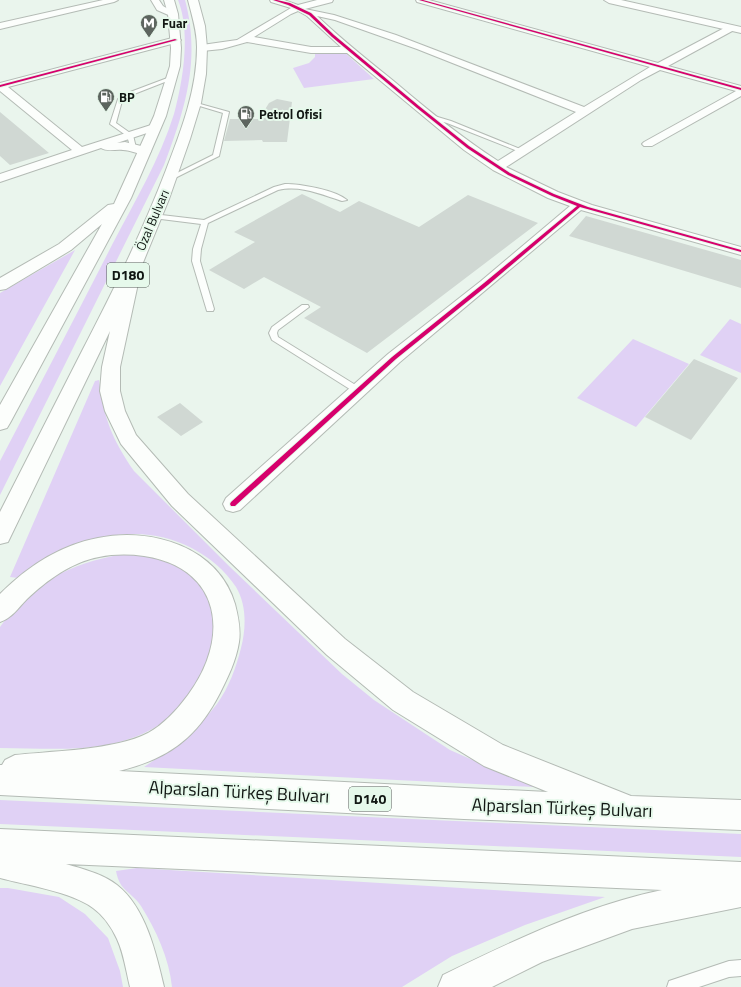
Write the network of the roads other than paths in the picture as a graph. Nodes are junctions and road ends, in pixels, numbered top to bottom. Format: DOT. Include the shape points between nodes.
graph roads {
  1 [pos="98,0"];
  2 [pos="114,0"];
  3 [pos="156,0"];
  4 [pos="169,0"];
  5 [pos="193,0"];
  6 [pos="274,0"];
  7 [pos="313,0"];
  8 [pos="329,0"];
  9 [pos="420,0"];
  10 [pos="610,0"];
  11 [pos="300,9"];
  12 [pos="173,14"];
  13 [pos="0,22"];
  14 [pos="0,26"];
  15 [pos="736,29"];
  16 [pos="246,39"];
  17 [pos="176,46"];
  18 [pos="202,48"];
  19 [pos="349,50"];
  20 [pos="657,66"];
  21 [pos="172,78"];
  22 [pos="2,88"];
  23 [pos="741,91"];
  24 [pos="195,103"];
  25 [pos="584,111"];
  26 [pos="431,117"];
  27 [pos="155,128"];
  28 [pos="130,135"];
  29 [pos="648,144"];
  30 [pos="139,150"];
  31 [pos="522,151"];
  32 [pos="82,152"];
  33 [pos="497,167"];
  34 [pos="0,178"];
  35 [pos="169,179"];
  36 [pos="124,198"];
  37 [pos="344,200"];
  38 [pos="580,205"];
  39 [pos="154,216"];
  40 [pos="205,222"];
  41 [pos="741,250"];
  42 [pos="134,265"];
  43 [pos="0,285"];
  44 [pos="305,307"];
  45 [pos="210,309"];
  46 [pos="358,391"];
  47 [pos="0,423"];
  48 [pos="233,504"];
  49 [pos="0,535"];
  50 [pos="0,611"];
  51 [pos="0,772"];
  52 [pos="0,780"];
  53 [pos="632,811"];
  54 [pos="741,815"];
  55 [pos="0,845"];
  56 [pos="0,862"];
  57 [pos="741,878"];
  58 [pos="741,891"];
  59 [pos="741,968"];
  60 [pos="147,987"];
  61 [pos="455,987"];
  62 [pos="675,987"];
  1 -- 13 [label="street"];
  2 -- 14 [label="street"];
  3 -- 12 [label="street" via="160,8"];
  4 -- 12 [label="main road, D180"];
  5 -- 18 [label="main road, Özal Bulvarı / D180" via="200,26"];
  6 -- 11 [label="street"];
  7 -- 11 [label="street"];
  8 -- 11 [label="street"];
  9 -- 20 [label="street"];
  10 -- 15 [label="main road"];
  11 -- 16 [label="street" via="284,14"];
  11 -- 19 [label="street"];
  11 -- 25 [label="street" via="414,44 524,90"];
  12 -- 17 [label="main road, D180"];
  15 -- 20 [label="street"];
  16 -- 18 [label="street" via="231,45"];
  16 -- 19 [label="street" via="311,50"];
  17 -- 21 [label="main road, D180"];
  17 -- 22 [label="street"];
  18 -- 24 [label="main road, Özal Bulvarı / D180"];
  19 -- 26 [label="street"];
  20 -- 23 [label="street"];
  20 -- 25 [label="street"];
  21 -- 27 [label="main road, D180"];
  21 -- 28 [label="lane" via="120,100 113,124"];
  22 -- 32 [label="street"];
  23 -- 29 [label="street"];
  24 -- 35 [label="main road, Özal Bulvarı / D180"];
  24 -- 35 [label="lane" via="226,112 216,156"];
  25 -- 31 [label="street"];
  26 -- 31 [label="lane"];
  26 -- 33 [label="street"];
  27 -- 28 [label="street"];
  27 -- 30 [label="main road, D180"];
  28 -- 30 [label="lane"];
  28 -- 32 [label="street"];
  30 -- 32 [label="street" via="119,146"];
  30 -- 36 [label="main road, D180"];
  31 -- 33 [label="street"];
  32 -- 34 [label="street"];
  33 -- 38 [label="street" via="533,186"];
  35 -- 39 [label="main road, Özal Bulvarı / D180"];
  36 -- 43 [label="main road" via="65,246"];
  36 -- 47 [label="main road, D180"];
  37 -- 40 [label="lane" via="304,186 286,185"];
  38 -- 41 [label="street"];
  38 -- 46 [label="street"];
  39 -- 40 [label="lane"];
  39 -- 42 [label="main road, Özal Bulvarı / D180"];
  40 -- 45 [label="lane" via="196,261"];
  42 -- 49 [label="main road, Özal Bulvarı / D180"];
  42 -- 53 [label="main road" via="111,367 110,391 115,411 128,439 180,500 336,647 403,701 494,756"];
  44 -- 46 [label="lane" via="275,329 275,338"];
  46 -- 48 [label="street"];
  50 -- 51 [label="main road" via="18,590 36,575 81,552 104,546 144,545 184,556 199,566 219,592 227,623 227,639 222,662 212,684 198,706 178,727 153,746 123,757"];
  52 -- 53 [label="main road, Alparslan Türkeş Bulvarı / D140"];
  53 -- 54 [label="main road, Alparslan Türkeş Bulvarı / D140"];
  55 -- 57 [label="main road"];
  56 -- 60 [label="main road" via="85,886 105,896 122,915 134,939"];
  58 -- 61 [label="main road" via="632,913 535,948"];
  59 -- 62 [label="lane" via="729,969"];
}
